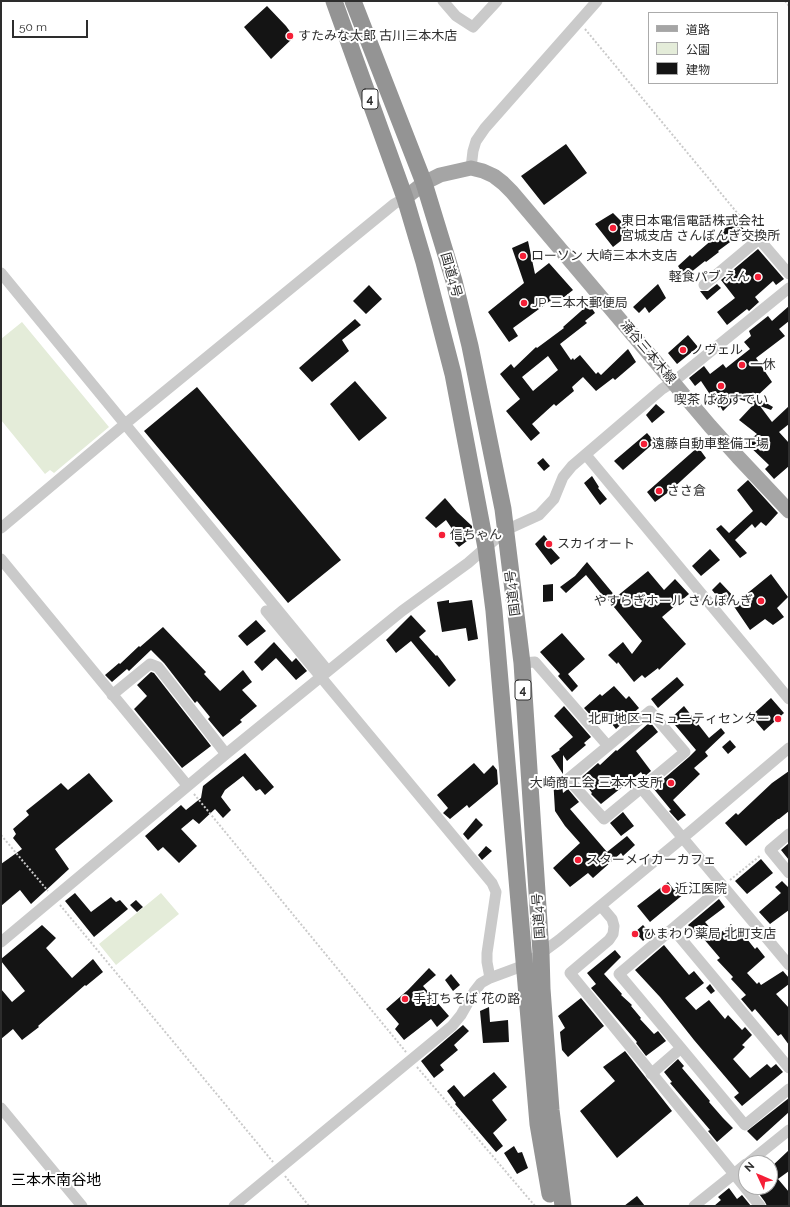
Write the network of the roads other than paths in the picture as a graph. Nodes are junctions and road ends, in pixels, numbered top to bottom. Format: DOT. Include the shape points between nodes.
graph roads {
  1 [pos="334,1"];
  2 [pos="353,1"];
  3 [pos="443,1"];
  4 [pos="497,1"];
  5 [pos="597,1"];
  6 [pos="471,168"];
  7 [pos="424,183"];
  8 [pos="405,198"];
  9 [pos="1,273"];
  10 [pos="789,274"];
  11 [pos="704,285"];
  12 [pos="789,288"];
  13 [pos="673,382"];
  14 [pos="125,424"];
  15 [pos="586,455"];
  16 [pos="789,511"];
  17 [pos="1,528"];
  18 [pos="506,530"];
  19 [pos="486,548"];
  20 [pos="1,559"];
  21 [pos="266,611"];
  22 [pos="522,663"];
  23 [pos="325,674"];
  24 [pos="112,695"];
  25 [pos="789,699"];
  26 [pos="608,746"];
  27 [pos="789,748"];
  28 [pos="226,754"];
  29 [pos="187,786"];
  30 [pos="641,788"];
  31 [pos="789,834"];
  32 [pos="682,838"];
  33 [pos="789,873"];
  34 [pos="723,886"];
  35 [pos="600,906"];
  36 [pos="673,929"];
  37 [pos="1,942"];
  38 [pos="541,953"];
  39 [pos="525,965"];
  40 [pos="789,965"];
  41 [pos="490,978"];
  42 [pos="681,1048"];
  43 [pos="789,1068"];
  44 [pos="651,1074"];
  45 [pos="789,1089"];
  46 [pos="1,1108"];
  47 [pos="789,1130"];
  48 [pos="758,1155"];
  49 [pos="738,1171"];
  50 [pos="734,1174"];
  51 [pos="82,1206"];
  52 [pos="234,1206"];
  53 [pos="552,1206"];
  54 [pos="563,1206"];
  55 [pos="694,1206"];
  56 [pos="760,1206"];
  1 -- 8 [label="highway, 国道4号 / 4"];
  2 -- 7 [label="highway, 国道4号 / 4"];
  3 -- 4 [label="street" via="456,16 473,28"];
  5 -- 6 [label="street" via="485,128 476,141"];
  6 -- 7 [label="main road" via="440,175"];
  6 -- 13 [label="main road, 涌谷三本木線" via="494,176 512,192"];
  7 -- 8 [label="main road"];
  7 -- 18 [label="highway, 国道4号 / 4" via="454,281 470,346"];
  8 -- 14 [label="street" via="394,204"];
  8 -- 19 [label="highway, 国道4号 / 4" via="453,374"];
  9 -- 14 [label="street"];
  10 -- 11 [label="street" via="759,239"];
  12 -- 13 [label="street"];
  13 -- 15 [label="street"];
  13 -- 16 [label="main road, 涌谷三本木線"];
  14 -- 17 [label="street"];
  14 -- 23 [label="street"];
  15 -- 18 [label="street" via="563,477 548,507 539,515"];
  15 -- 25 [label="street"];
  18 -- 19 [label="street"];
  18 -- 22 [label="highway, 国道4号 / 4"];
  19 -- 23 [label="street" via="402,611"];
  19 -- 39 [label="highway, 国道4号 / 4" via="494,611"];
  20 -- 24 [label="street"];
  21 -- 23 [label="street"];
  22 -- 26 [label="street" via="535,662"];
  22 -- 38 [label="highway, 国道4号 / 4"];
  23 -- 28 [label="street"];
  23 -- 41 [label="street" via="492,882 496,892 486,962"];
  24 -- 28 [label="street" via="150,664 158,667"];
  24 -- 29 [label="street"];
  26 -- 30 [label="street" via="568,779 604,819"];
  26 -- 30 [label="street" via="650,711 684,752"];
  27 -- 32 [label="street"];
  28 -- 29 [label="street"];
  29 -- 37 [label="street"];
  30 -- 32 [label="street"];
  31 -- 33 [label="street" via="770,850"];
  32 -- 34 [label="street"];
  32 -- 35 [label="street"];
  34 -- 36 [label="street"];
  34 -- 40 [label="street"];
  35 -- 38 [label="street"];
  35 -- 44 [label="street" via="612,919 613,934 610,940 570,973"];
  36 -- 42 [label="street" via="619,974"];
  36 -- 43 [label="street"];
  38 -- 39 [label="street"];
  38 -- 54 [label="highway, 国道4号 / 4" via="551,1110"];
  39 -- 41 [label="street"];
  39 -- 53 [label="highway, 国道4号 / 4" via="538,1124"];
  41 -- 52 [label="street" via="474,992 452,1026"];
  42 -- 44 [label="street"];
  42 -- 45 [label="street" via="745,1125"];
  44 -- 50 [label="street"];
  46 -- 51 [label="street"];
  47 -- 48 [label="street"];
  49 -- 50 [label="street"];
  50 -- 55 [label="street"];
  50 -- 56 [label="street"];
}
